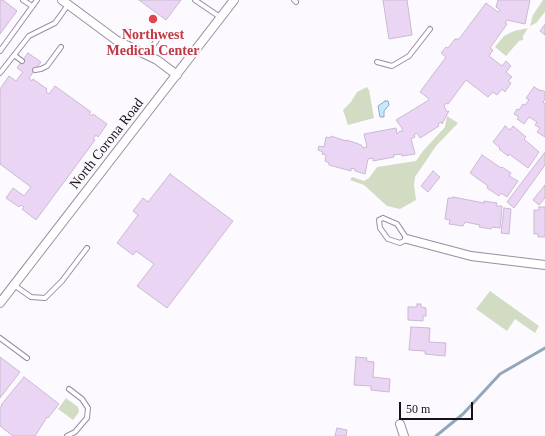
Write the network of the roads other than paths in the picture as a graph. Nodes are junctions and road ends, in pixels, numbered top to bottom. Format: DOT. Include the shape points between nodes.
graph roads {
  1 [pos="23,0"];
  2 [pos="37,0"];
  3 [pos="196,0"];
  4 [pos="234,0"];
  5 [pos="65,3"];
  6 [pos="32,6"];
  7 [pos="220,17"];
  8 [pos="430,28"];
  9 [pos="157,40"];
  10 [pos="61,47"];
  11 [pos="0,51"];
  12 [pos="147,54"];
  13 [pos="14,55"];
  14 [pos="22,61"];
  15 [pos="377,62"];
  16 [pos="35,70"];
  17 [pos="0,73"];
  18 [pos="177,74"];
  19 [pos="407,239"];
  20 [pos="87,248"];
  21 [pos="545,266"];
  22 [pos="14,285"];
  23 [pos="0,303"];
  24 [pos="0,338"];
  25 [pos="27,358"];
  26 [pos="69,389"];
  27 [pos="400,424"];
  28 [pos="67,436"];
  29 [pos="404,436"];
  1 -- 6 [label="lane"];
  2 -- 6 [label="lane"];
  3 -- 7 [label="lane"];
  4 -- 7 [label="street, North Corona Road"];
  5 -- 12 [label="street" via="116,40"];
  5 -- 13 [label="lane" via="55,23 28,36"];
  6 -- 11 [label="lane"];
  7 -- 18 [label="street, North Corona Road"];
  8 -- 15 [label="lane" via="409,56 392,66"];
  9 -- 12 [label="lane"];
  10 -- 16 [label="lane" via="47,66"];
  12 -- 18 [label="street"];
  13 -- 14 [label="lane"];
  13 -- 17 [label="lane"];
  18 -- 22 [label="street, North Corona Road"];
  19 -- 19 [label="lane" via="397,224 384,218 379,220 380,228 388,239 400,243"];
  19 -- 21 [label="street" via="471,256"];
  20 -- 22 [label="lane" via="62,281 45,298 31,297"];
  22 -- 23 [label="street, North Corona Road"];
  24 -- 25 [label="lane"];
  26 -- 28 [label="lane" via="82,399 88,408 87,418 75,432"];
  27 -- 29 [label="street"];
}
